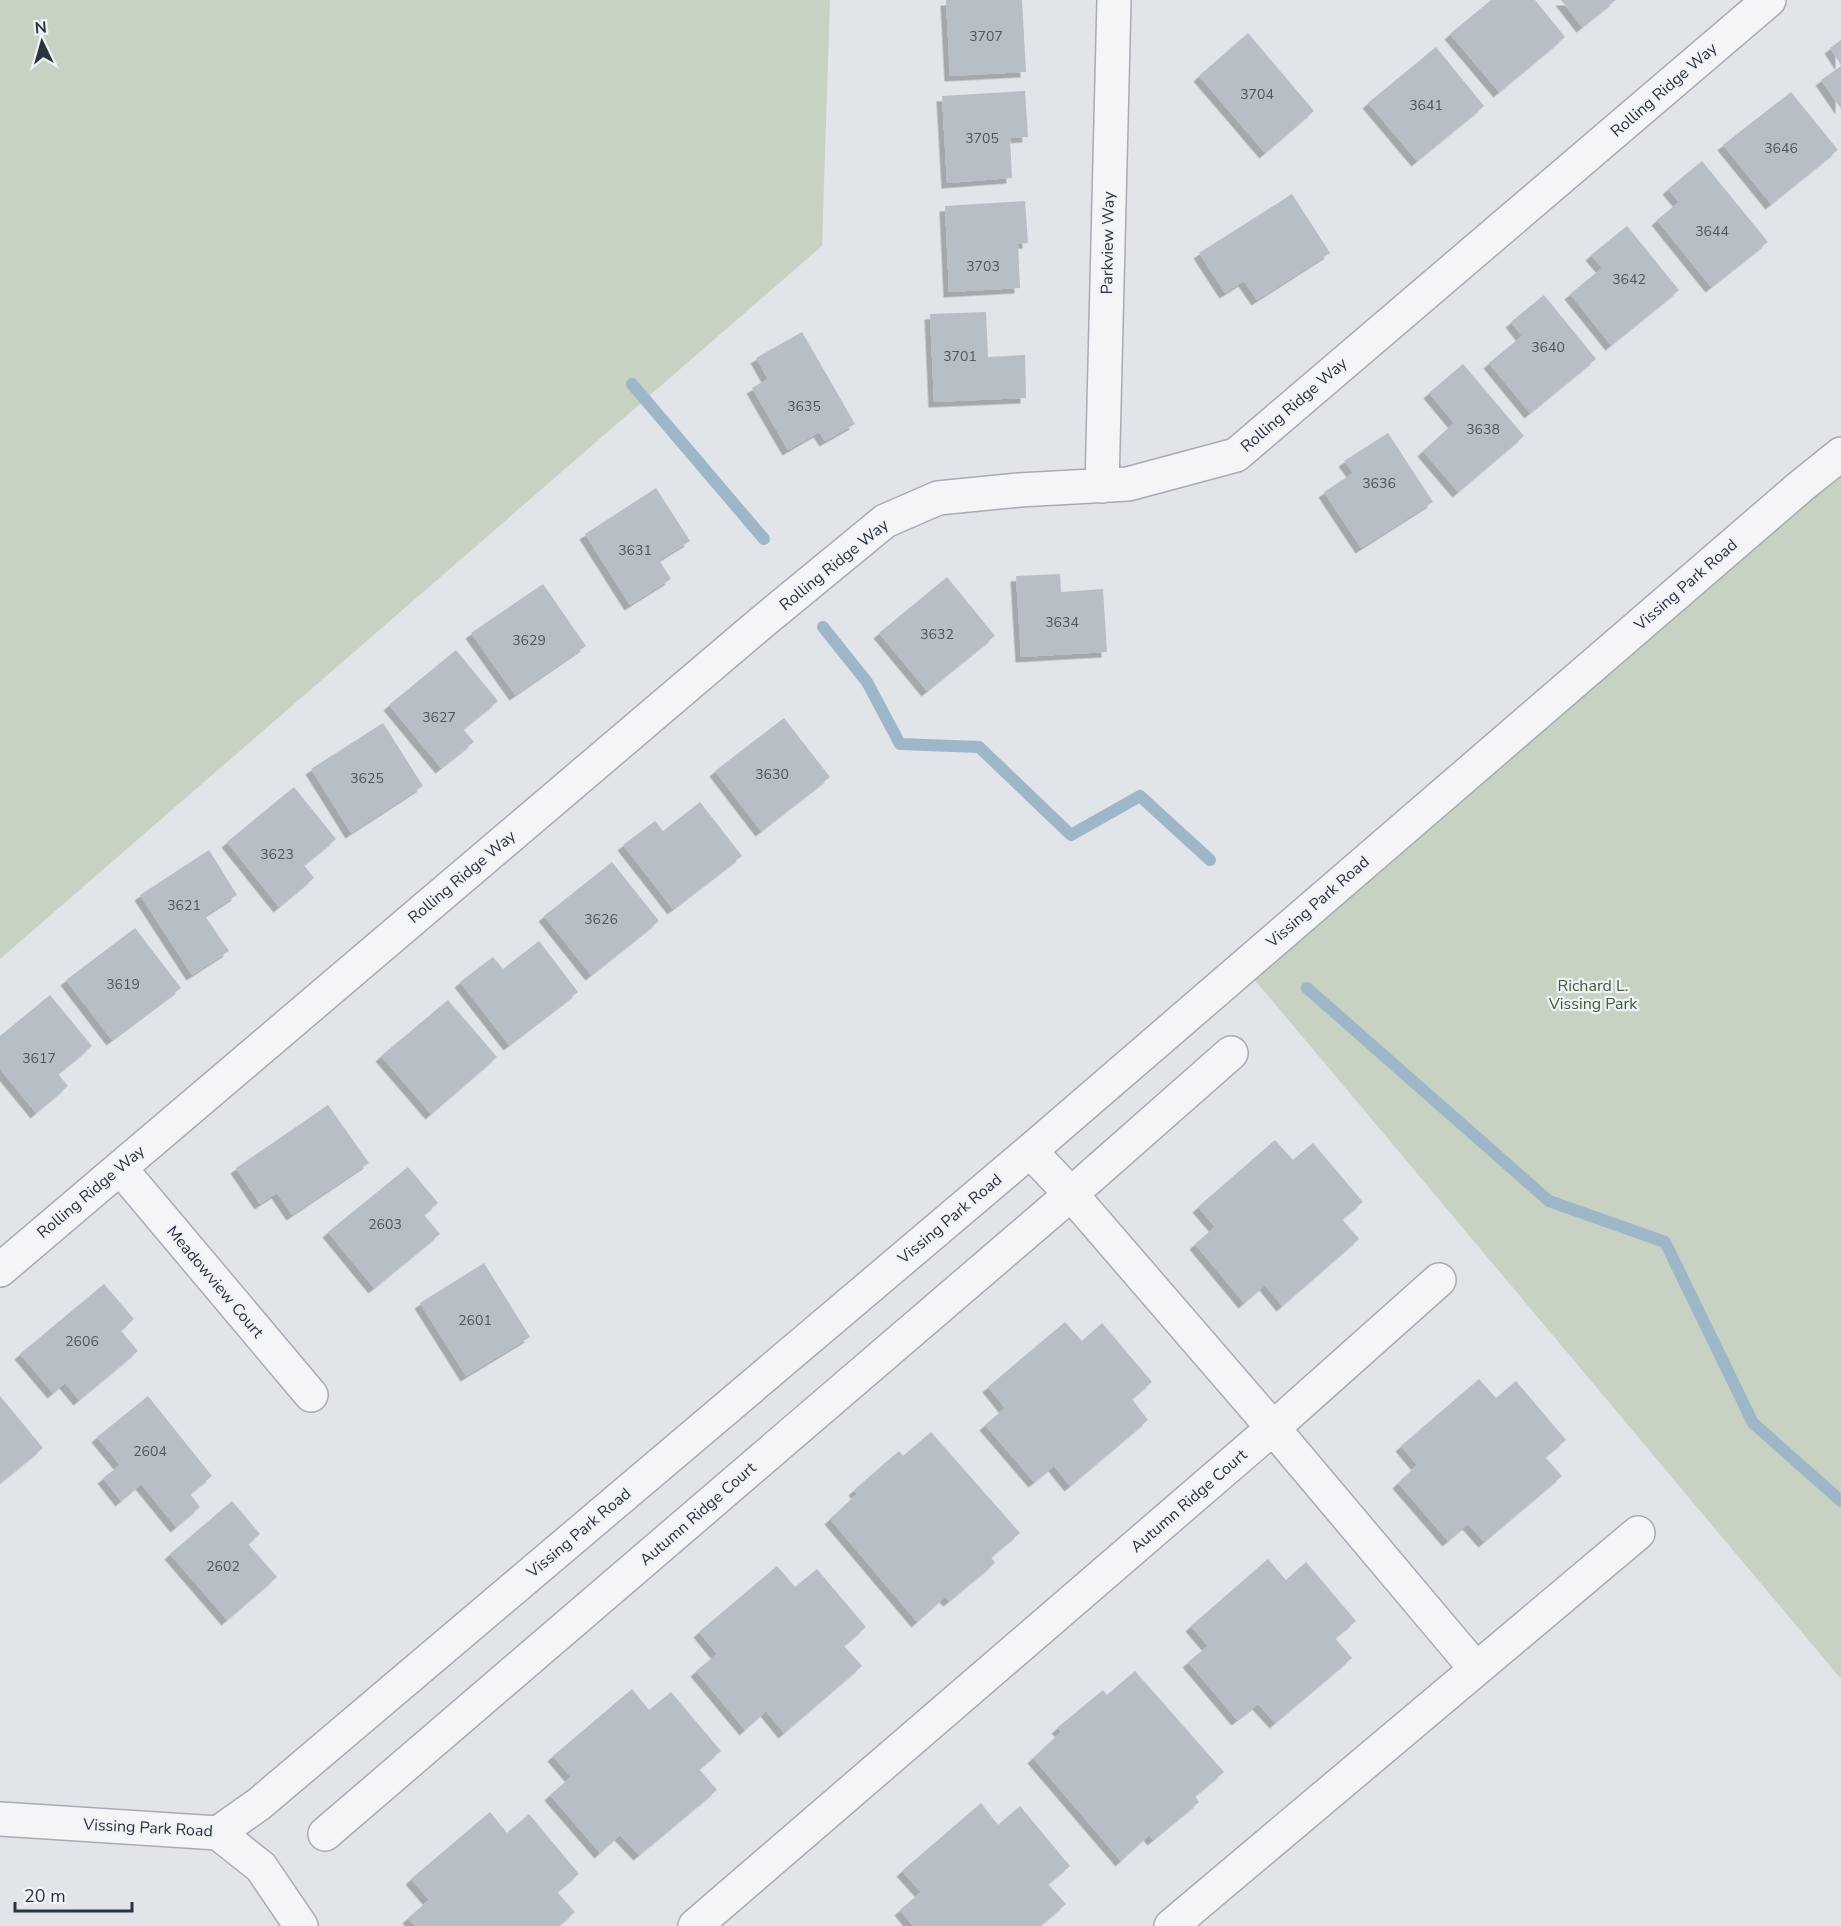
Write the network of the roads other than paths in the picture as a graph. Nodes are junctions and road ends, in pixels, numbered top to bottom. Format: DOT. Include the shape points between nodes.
graph roads {
  1 [pos="1114,0"];
  2 [pos="1769,0"];
  3 [pos="1841,454"];
  4 [pos="1102,486"];
  5 [pos="1231,1053"];
  6 [pos="1030,1151"];
  7 [pos="120,1168"];
  8 [pos="1071,1194"];
  9 [pos="0,1270"];
  10 [pos="1439,1280"];
  11 [pos="311,1395"];
  12 [pos="1273,1428"];
  13 [pos="1638,1533"];
  14 [pos="1476,1669"];
  15 [pos="0,1819"];
  16 [pos="218,1833"];
  17 [pos="325,1834"];
  18 [pos="301,1926"];
  19 [pos="695,1926"];
  20 [pos="1171,1926"];
  1 -- 4 [label="street, Parkview Way"];
  2 -- 4 [label="street, Rolling Ridge Way" via="1236,455 1128,484"];
  3 -- 6 [label="street, Vissing Park Road"];
  4 -- 7 [label="street, Rolling Ridge Way" via="938,498 885,521"];
  5 -- 8 [label="street, Autumn Ridge Court"];
  6 -- 8 [label="street"];
  6 -- 16 [label="street, Vissing Park Road" via="259,1804"];
  7 -- 9 [label="street, Rolling Ridge Way"];
  7 -- 11 [label="street, Meadowview Court"];
  8 -- 12 [label="street"];
  8 -- 17 [label="street, Autumn Ridge Court"];
  10 -- 12 [label="street, Autumn Ridge Court"];
  12 -- 14 [label="street"];
  12 -- 19 [label="street, Autumn Ridge Court"];
  13 -- 14 [label="street"];
  14 -- 20 [label="street"];
  15 -- 16 [label="street, Vissing Park Road"];
  16 -- 18 [label="street" via="261,1867"];
}
